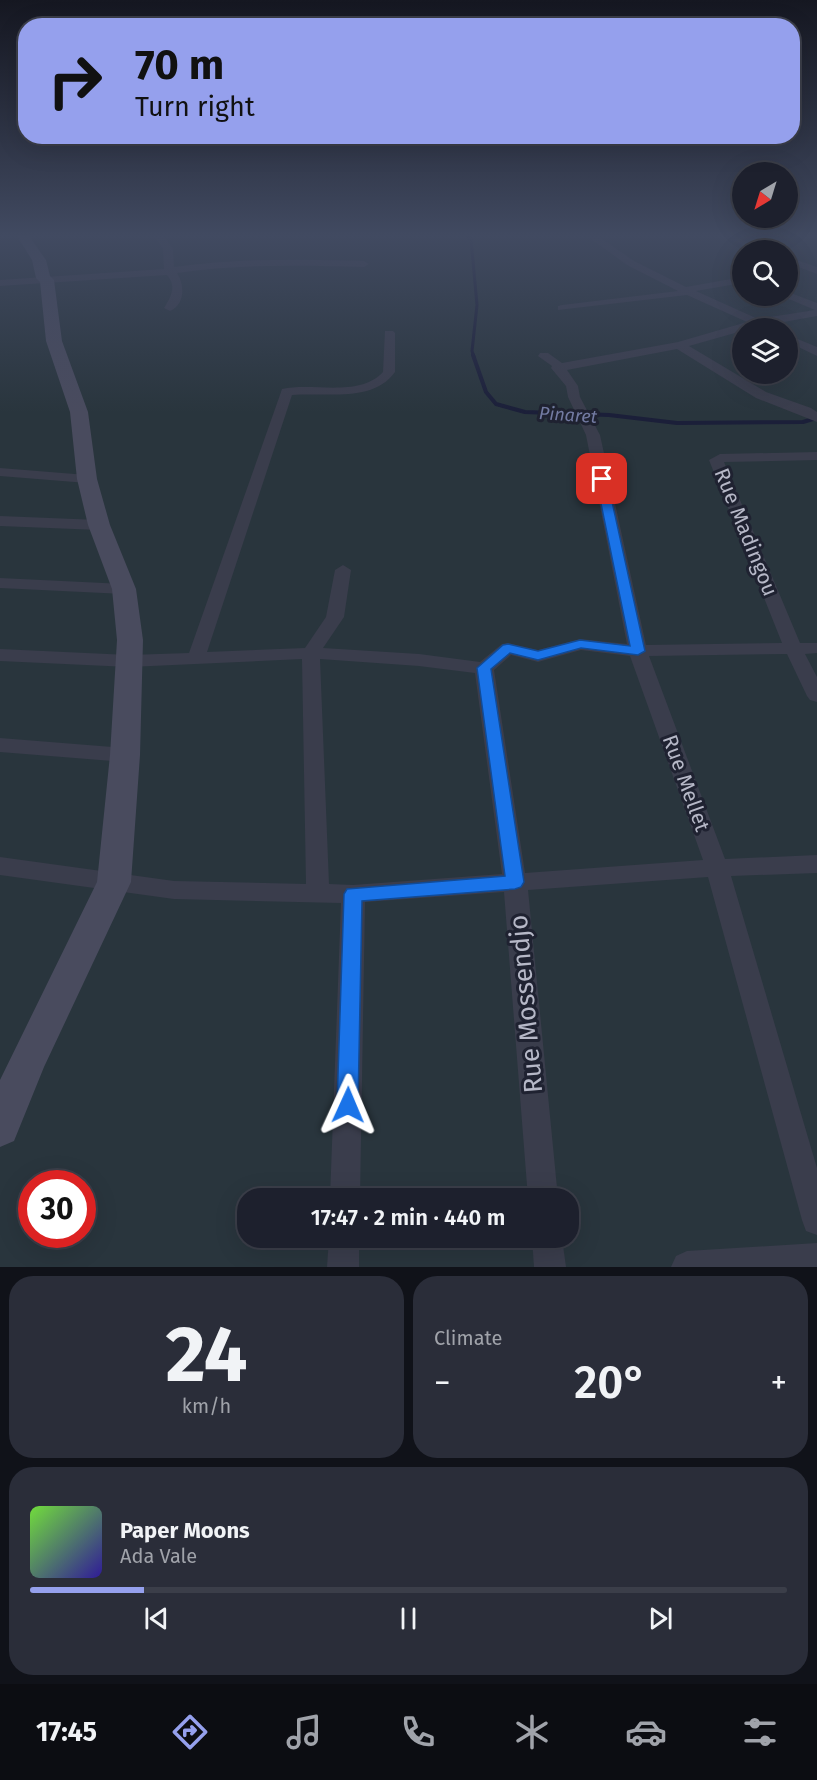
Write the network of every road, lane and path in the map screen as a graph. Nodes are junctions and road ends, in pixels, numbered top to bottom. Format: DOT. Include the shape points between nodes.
graph roads {
  1 [pos="49,295"];
  2 [pos="178,295"];
  3 [pos="675,295"];
  4 [pos="697,295"];
  5 [pos="798,299"];
  6 [pos="817,307"];
  7 [pos="170,308"];
  8 [pos="562,308"];
  9 [pos="817,313"];
  10 [pos="746,318"];
  11 [pos="796,318"];
  12 [pos="389,333"];
  13 [pos="732,333"];
  14 [pos="798,343"];
  15 [pos="679,345"];
  16 [pos="817,352"];
  17 [pos="817,418"];
  18 [pos="817,456"];
  19 [pos="0,472"];
  20 [pos="87,479"];
  21 [pos="0,521"];
  22 [pos="99,525"];
  23 [pos="343,570"];
  24 [pos="0,583"];
  25 [pos="124,589"];
  26 [pos="793,647"];
  27 [pos="817,648"];
  28 [pos="638,651"];
  29 [pos="311,653"];
  30 [pos="0,655"];
  31 [pos="196,658"];
  32 [pos="129,661"];
  33 [pos="484,668"];
  34 [pos="817,696"];
  35 [pos="0,745"];
  36 [pos="125,755"];
  37 [pos="817,864"];
  38 [pos="0,866"];
  39 [pos="717,868"];
  40 [pos="114,882"];
  41 [pos="515,882"];
  42 [pos="318,893"];
  43 [pos="353,894"];
  44 [pos="0,1128"];
  45 [pos="345,1188"];
  46 [pos="542,1188"];
  47 [pos="817,1220"];
  48 [pos="344,1248"];
  49 [pos="548,1248"];
  50 [pos="817,1260"];
  51 [pos="343,1267"];
  52 [pos="550,1267"];
  53 [pos="687,1267"];
  1 -- 20 [label="main road" via="54,341 79,412"];
  2 -- 7 [label="street"];
  3 -- 8 [label="street"];
  4 -- 10 [label="street"];
  5 -- 6 [label="street"];
  9 -- 11 [label="street"];
  12 -- 31 [label="street" via="389,372 377,384 366,388 286,392"];
  13 -- 15 [label="street"];
  14 -- 16 [label="street"];
  15 -- 17 [label="street" via="760,395"];
  15 -- 28 [label="street, Rue Mellet" via="551,362 572,386 593,435"];
  18 -- 26 [label="street, Rue Madingou" via="716,460"];
  19 -- 20 [label="street"];
  20 -- 22 [label="main road"];
  21 -- 22 [label="street"];
  22 -- 25 [label="main road"];
  23 -- 29 [label="street" via="335,617"];
  24 -- 25 [label="street"];
  25 -- 32 [label="main road"];
  26 -- 27 [label="street"];
  26 -- 28 [label="street"];
  26 -- 34 [label="street, Rue Madingou"];
  28 -- 33 [label="street" via="580,644 538,656 508,648"];
  28 -- 39 [label="street, Rue Mellet"];
  29 -- 31 [label="street"];
  29 -- 33 [label="street"];
  29 -- 42 [label="street"];
  30 -- 32 [label="street"];
  31 -- 32 [label="street"];
  32 -- 36 [label="main road"];
  33 -- 41 [label="street, Rue Mossendjo"];
  35 -- 36 [label="street"];
  36 -- 40 [label="main road"];
  37 -- 39 [label="street"];
  38 -- 40 [label="street"];
  39 -- 41 [label="street"];
  39 -- 47 [label="street, Rue Mellet"];
  40 -- 42 [label="street" via="174,890"];
  40 -- 44 [label="main road" via="25,1066"];
  41 -- 43 [label="street"];
  41 -- 46 [label="street, Rue Mossendjo"];
  42 -- 43 [label="street"];
  43 -- 45 [label="street"];
  48 -- 51 [label="street"];
  49 -- 52 [label="street"];
  50 -- 53 [label="street"];
}
